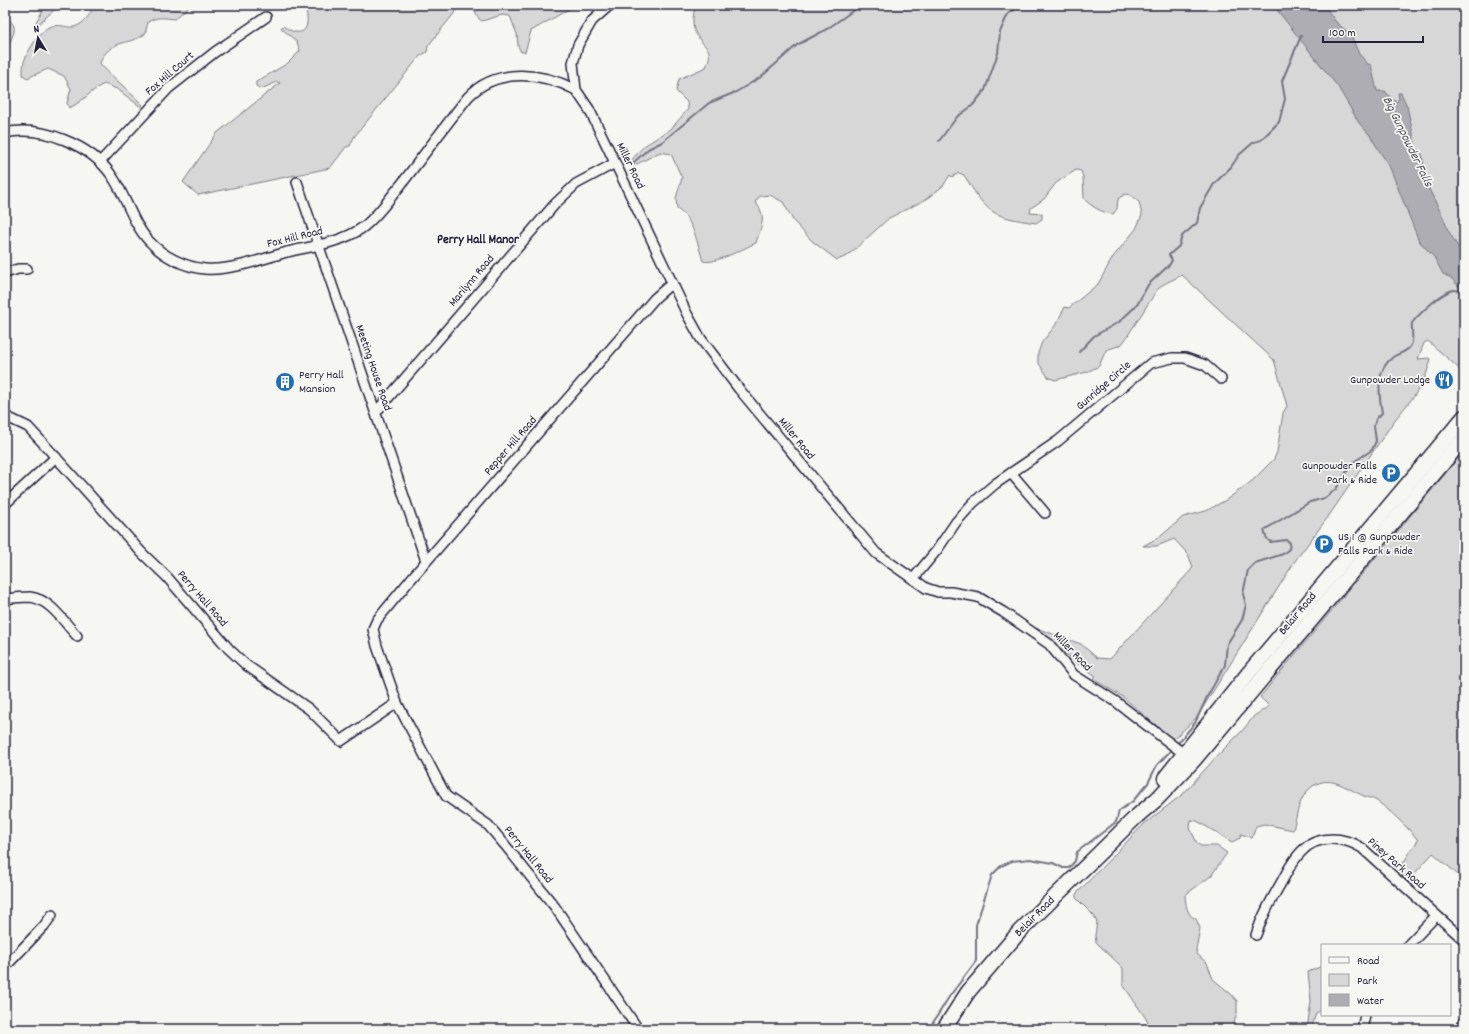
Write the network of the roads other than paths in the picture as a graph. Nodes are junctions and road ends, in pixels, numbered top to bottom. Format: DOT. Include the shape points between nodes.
graph roads {
  1 [pos="610,5"];
  2 [pos="266,16"];
  3 [pos="576,90"];
  4 [pos="5,134"];
  5 [pos="100,162"];
  6 [pos="615,163"];
  7 [pos="297,182"];
  8 [pos="318,246"];
  9 [pos="27,269"];
  10 [pos="5,273"];
  11 [pos="672,283"];
  12 [pos="1221,379"];
  13 [pos="376,412"];
  14 [pos="5,416"];
  15 [pos="1464,417"];
  16 [pos="1464,438"];
  17 [pos="56,457"];
  18 [pos="1011,473"];
  19 [pos="5,504"];
  20 [pos="1045,513"];
  21 [pos="426,561"];
  22 [pos="912,579"];
  23 [pos="5,599"];
  24 [pos="373,629"];
  25 [pos="77,636"];
  26 [pos="397,703"];
  27 [pos="1181,752"];
  28 [pos="52,915"];
  29 [pos="1436,916"];
  30 [pos="1256,935"];
  31 [pos="1464,940"];
  32 [pos="1409,944"];
  33 [pos="5,967"];
  34 [pos="1365,1016"];
  35 [pos="1464,1021"];
  36 [pos="638,1029"];
  37 [pos="944,1029"];
  38 [pos="1362,1029"];
  39 [pos="1460,1029"];
  1 -- 3 [label="street, Miller Road" via="592,21 578,45 573,63"];
  2 -- 5 [label="street, Fox Hill Court" via="169,88"];
  3 -- 6 [label="street, Miller Road" via="589,109"];
  3 -- 8 [label="street, Fox Hill Road" via="557,82 524,75 498,78 477,87 370,221 349,236"];
  4 -- 5 [label="street, Fox Hill Road" via="34,132 55,136 92,154"];
  5 -- 8 [label="street, Fox Hill Road" via="112,176 146,238 156,248 179,262 197,268 215,268"];
  6 -- 11 [label="street, Miller Road"];
  6 -- 13 [label="street, Marilynn Road" via="576,184 555,204"];
  7 -- 8 [label="street, Meeting House Road"];
  8 -- 13 [label="street, Meeting House Road"];
  9 -- 10 [label="street"];
  11 -- 21 [label="street, Pepper Hill Road" via="655,298"];
  11 -- 22 [label="street, Miller Road" via="701,339 739,389 876,553"];
  12 -- 18 [label="street, Gunridge Circle" via="1205,365 1185,358 1151,363 1058,441"];
  13 -- 21 [label="street, Meeting House Road"];
  14 -- 17 [label="street, Perry Hall Road" via="28,427"];
  15 -- 27 [label="highway, Belair Road"];
  16 -- 27 [label="highway, Belair Road"];
  17 -- 19 [label="street"];
  17 -- 26 [label="street, Perry Hall Road" via="142,553 167,577 229,649 246,665 309,709 341,741"];
  18 -- 20 [label="street"];
  18 -- 22 [label="street, Gunridge Circle" via="973,503"];
  21 -- 24 [label="street, Pepper Hill Road" via="377,620"];
  22 -- 27 [label="street, Miller Road" via="938,592 968,595 986,602 1041,638 1055,650 1074,675 1115,701"];
  23 -- 25 [label="street" via="31,597 44,602"];
  24 -- 26 [label="street, Perry Hall Road" via="376,646"];
  26 -- 36 [label="street, Perry Hall Road" via="446,796 488,826 505,844 555,907"];
  27 -- 37 [label="highway, Belair Road" via="1157,799 1020,931 968,992"];
  28 -- 33 [label="street"];
  29 -- 30 [label="street, Piney Park Road" via="1362,848 1353,843 1330,839 1308,845 1293,862 1268,903"];
  29 -- 31 [label="street, Piney Park Road"];
  29 -- 32 [label="street"];
  34 -- 38 [label="street"];
  35 -- 39 [label="street"];
}
